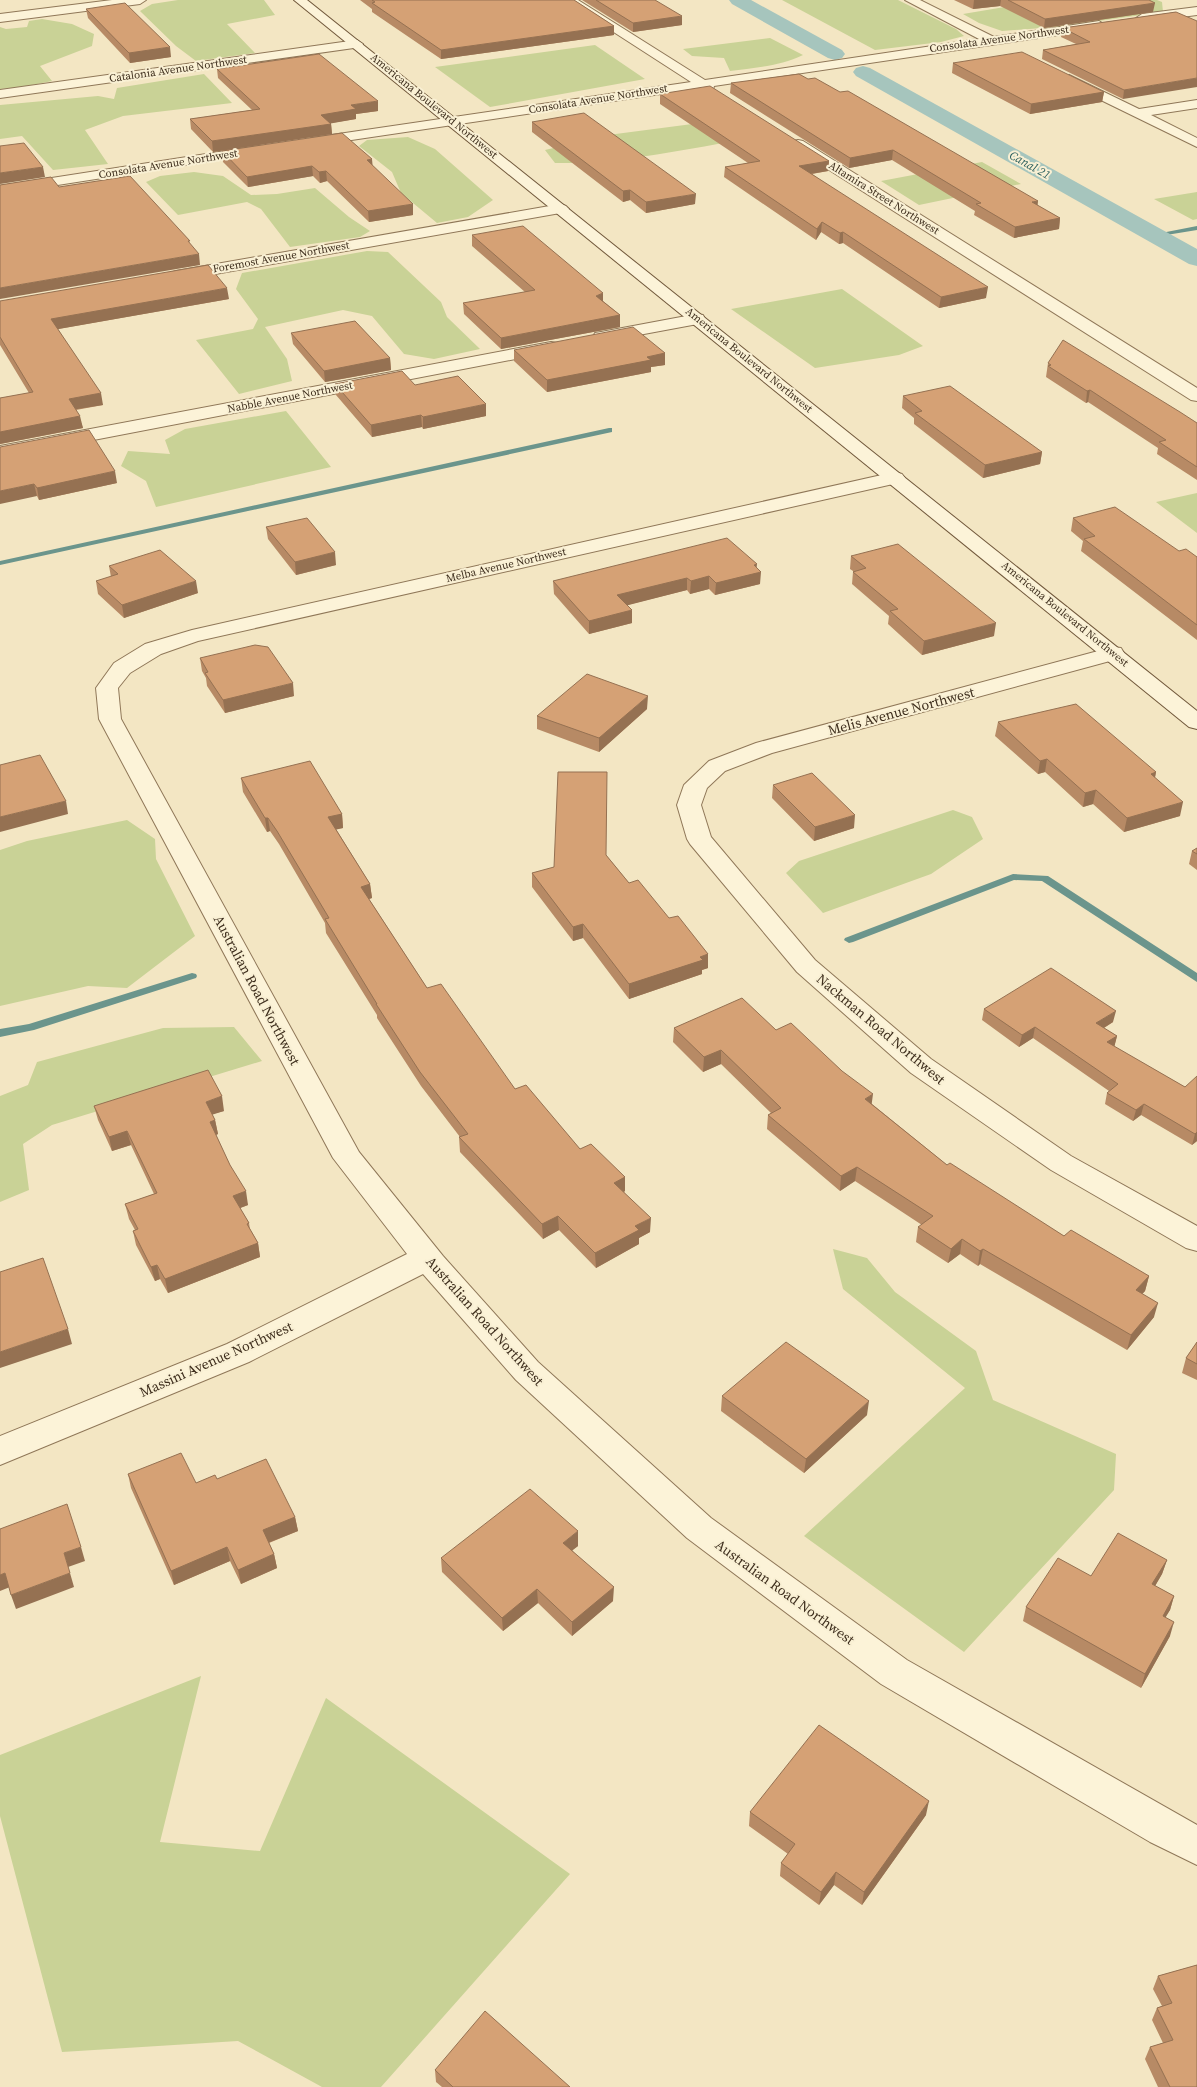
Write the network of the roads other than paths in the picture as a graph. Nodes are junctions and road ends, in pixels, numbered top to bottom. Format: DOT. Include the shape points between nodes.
graph roads {
  1 [pos="140,0"];
  2 [pos="300,0"];
  3 [pos="570,0"];
  4 [pos="911,0"];
  5 [pos="1168,0"];
  6 [pos="1195,11"];
  7 [pos="0,18"];
  8 [pos="991,40"];
  9 [pos="357,44"];
  10 [pos="1017,53"];
  11 [pos="1060,74"];
  12 [pos="701,83"];
  13 [pos="718,93"];
  14 [pos="0,94"];
  15 [pos="1197,104"];
  16 [pos="1137,113"];
  17 [pos="451,121"];
  18 [pos="784,135"];
  19 [pos="1197,143"];
  20 [pos="300,144"];
  21 [pos="273,148"];
  22 [pos="0,190"];
  23 [pos="561,209"];
  24 [pos="161,278"];
  25 [pos="697,319"];
  26 [pos="1197,396"];
  27 [pos="0,452"];
  28 [pos="895,478"];
  29 [pos="1113,653"];
  30 [pos="122,668"];
  31 [pos="1197,722"];
  32 [pos="696,785"];
  33 [pos="1197,1240"];
  34 [pos="427,1258"];
  35 [pos="0,1451"];
  36 [pos="1197,1846"];
  1 -- 7 [label="street"];
  2 -- 9 [label="street, Americana Boulevard Northwest"];
  3 -- 12 [label="street"];
  4 -- 8 [label="street"];
  5 -- 6 [label="street"];
  6 -- 8 [label="street, Consolata Avenue Northwest"];
  8 -- 10 [label="street"];
  8 -- 12 [label="street, Consolata Avenue Northwest"];
  9 -- 14 [label="street, Catalonia Avenue Northwest"];
  9 -- 17 [label="street, Americana Boulevard Northwest"];
  11 -- 16 [label="street"];
  12 -- 13 [label="street"];
  12 -- 17 [label="street, Consolata Avenue Northwest"];
  15 -- 16 [label="street"];
  16 -- 19 [label="street"];
  17 -- 20 [label="street, Consolata Avenue Northwest"];
  17 -- 23 [label="street, Americana Boulevard Northwest"];
  18 -- 26 [label="street, Altamira Street Northwest"];
  21 -- 22 [label="street, Consolata Avenue Northwest"];
  23 -- 24 [label="street, Foremost Avenue Northwest"];
  23 -- 25 [label="street, Americana Boulevard Northwest"];
  25 -- 27 [label="street, Nabble Avenue Northwest"];
  25 -- 28 [label="street, Americana Boulevard Northwest"];
  28 -- 29 [label="street, Americana Boulevard Northwest"];
  28 -- 30 [label="street, Melba Avenue Northwest" via="192,636 153,648"];
  29 -- 31 [label="street, Americana Boulevard Northwest"];
  29 -- 32 [label="street, Melis Avenue Northwest" via="764,748 716,766"];
  30 -- 34 [label="street, Australian Road Northwest" via="107,688 110,719 348,1158"];
  32 -- 33 [label="street, Nackman Road Northwest" via="689,805 699,839 806,966 921,1066 1061,1163"];
  34 -- 35 [label="street, Massini Avenue Northwest" via="238,1353"];
  34 -- 36 [label="street, Australian Road Northwest" via="527,1371 699,1528 894,1672"];
}
